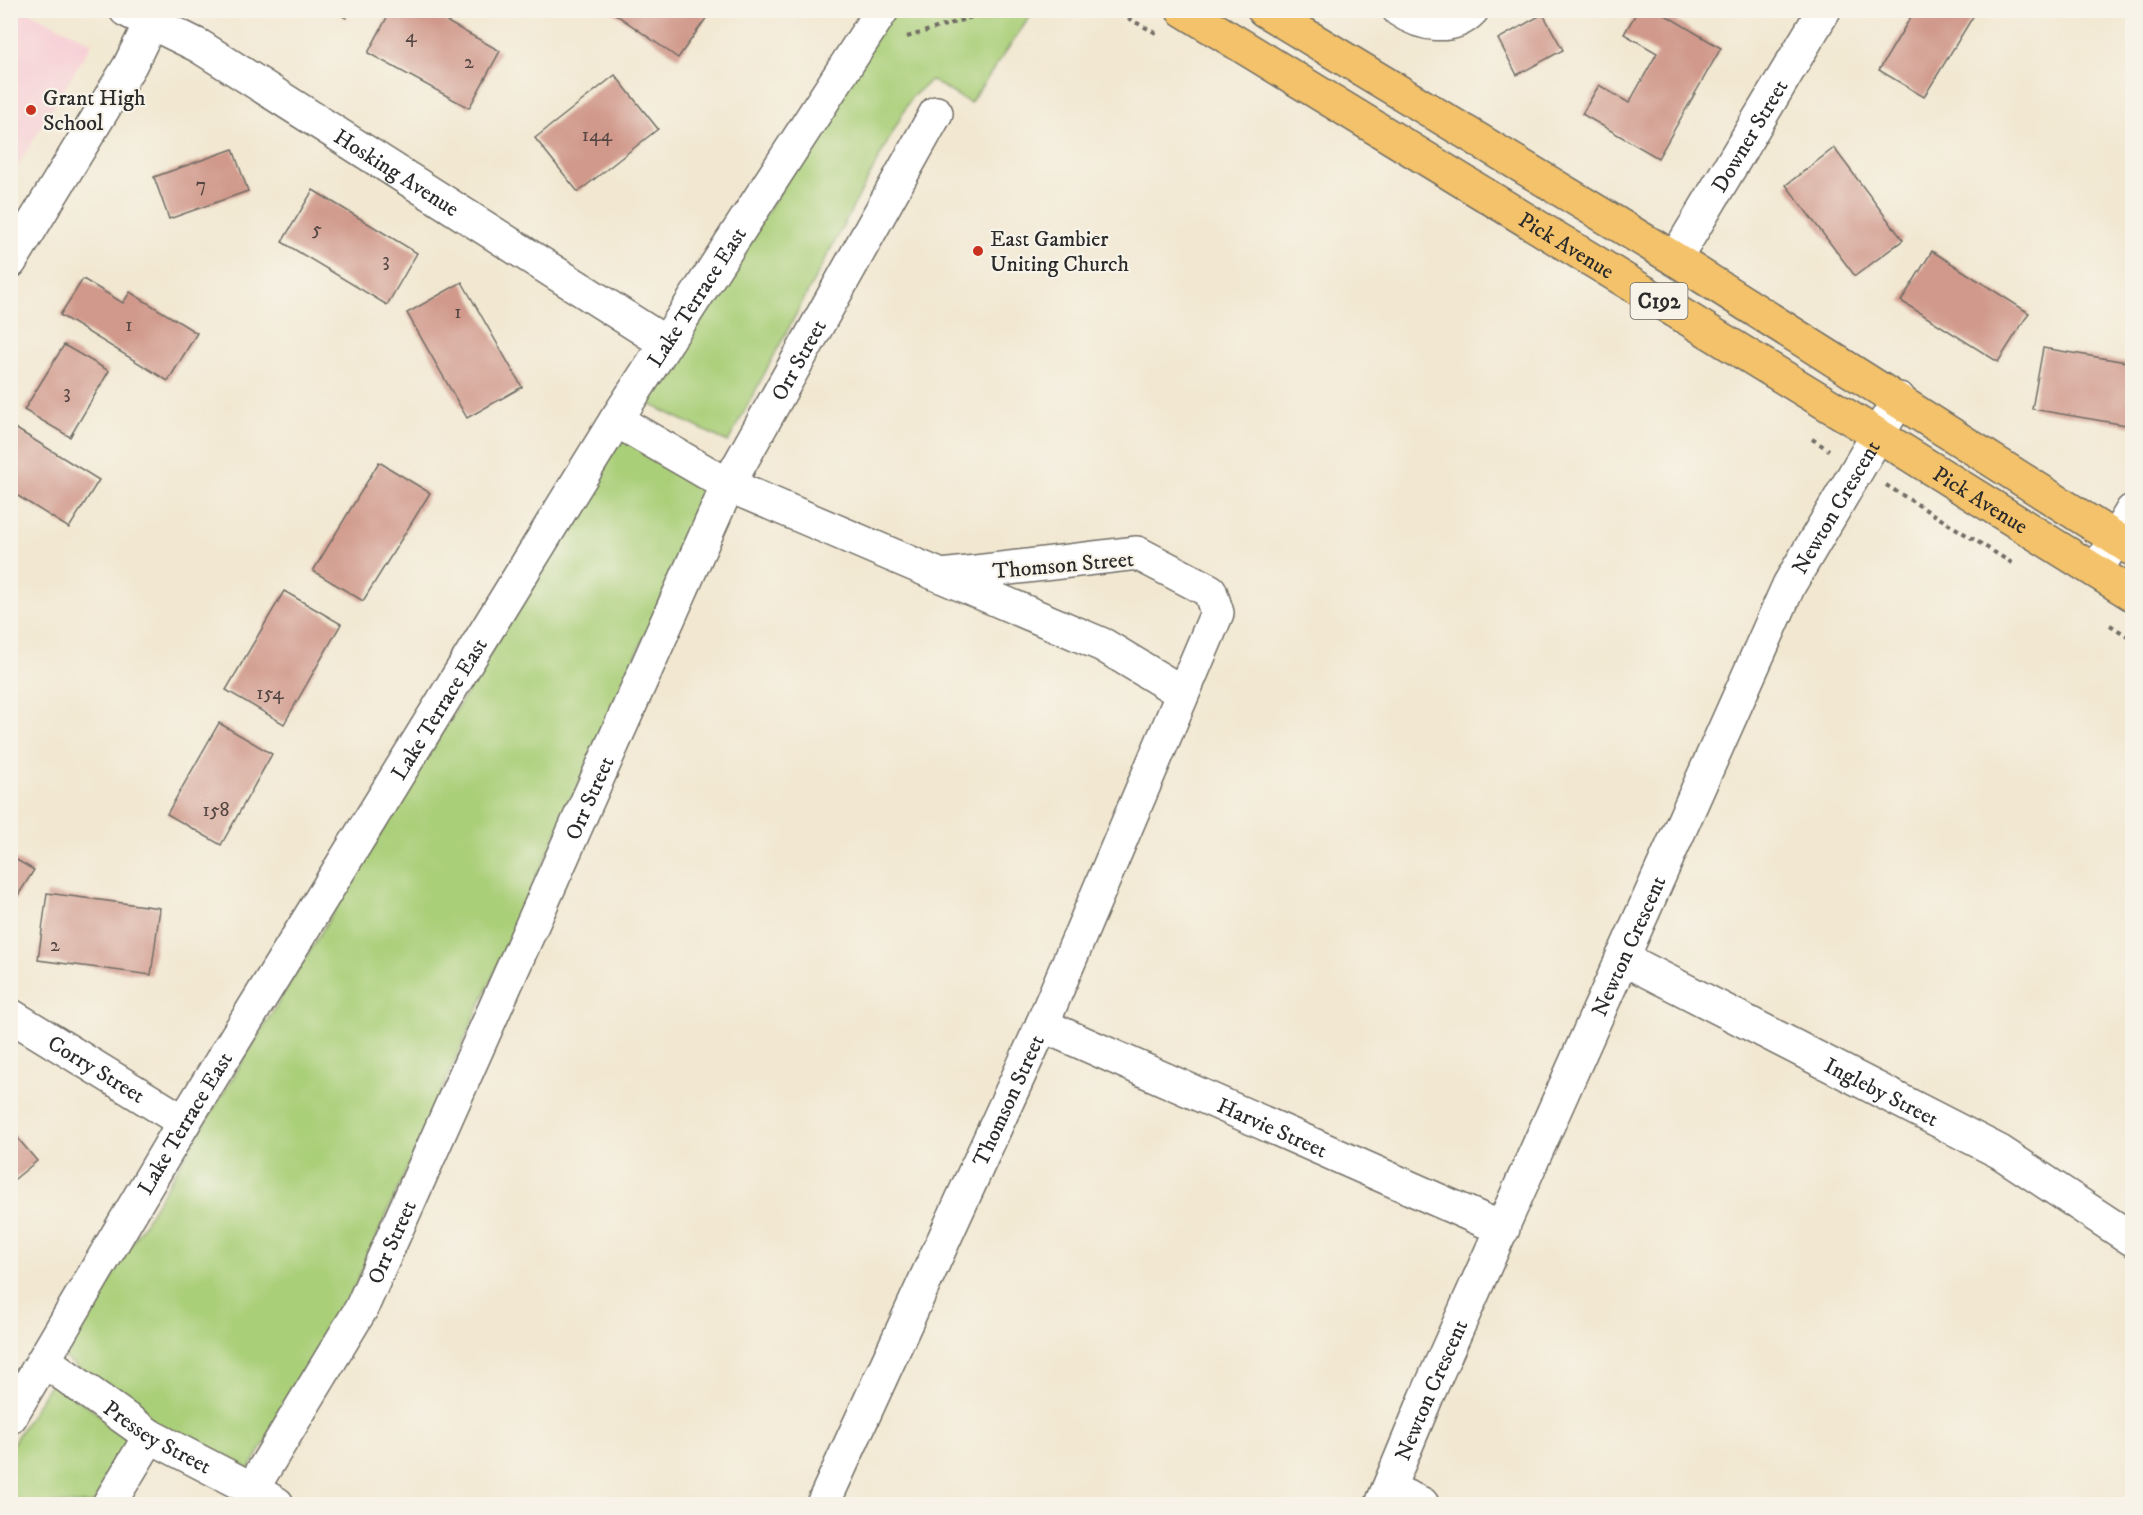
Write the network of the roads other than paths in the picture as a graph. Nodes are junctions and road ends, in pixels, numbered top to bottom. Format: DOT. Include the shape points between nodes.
graph roads {
  1 [pos="882,10"];
  2 [pos="1184,10"];
  3 [pos="1264,10"];
  4 [pos="1399,10"];
  5 [pos="1472,10"];
  6 [pos="1824,10"];
  7 [pos="138,16"];
  8 [pos="936,113"];
  9 [pos="1676,259"];
  10 [pos="10,262"];
  11 [pos="664,342"];
  12 [pos="1899,399"];
  13 [pos="616,420"];
  14 [pos="1878,435"];
  15 [pos="728,485"];
  16 [pos="2133,511"];
  17 [pos="2124,544"];
  18 [pos="2096,571"];
  19 [pos="942,576"];
  20 [pos="2133,594"];
  21 [pos="1181,692"];
  22 [pos="1622,958"];
  23 [pos="10,1015"];
  24 [pos="1042,1025"];
  25 [pos="184,1122"];
  26 [pos="1503,1229"];
  27 [pos="2133,1239"];
  28 [pos="45,1361"];
  29 [pos="10,1417"];
  30 [pos="150,1436"];
  31 [pos="265,1496"];
  32 [pos="1385,1497"];
  33 [pos="109,1504"];
  34 [pos="823,1504"];
  35 [pos="1422,1504"];
  1 -- 11 [label="street, Lake Terrace East"];
  2 -- 14 [label="main road, Pick Avenue / C192"];
  3 -- 9 [label="main road, Pick Avenue / C192"];
  4 -- 5 [label="street" via="1430,24 1451,24"];
  6 -- 9 [label="street, Downer Street"];
  7 -- 10 [label="street" via="130,65"];
  7 -- 11 [label="street, Hosking Avenue" via="199,46"];
  8 -- 15 [label="street, Orr Street"];
  9 -- 12 [label="main road, Pick Avenue / C192"];
  11 -- 13 [label="street, Lake Terrace East"];
  12 -- 14 [label="street, Newton Crescent"];
  12 -- 17 [label="main road, Pick Avenue / C192"];
  13 -- 15 [label="street, Thomson Street"];
  13 -- 25 [label="street, Lake Terrace East"];
  14 -- 18 [label="main road, Pick Avenue / C192"];
  14 -- 22 [label="street, Newton Crescent" via="1789,585"];
  15 -- 19 [label="street, Thomson Street"];
  15 -- 31 [label="street, Orr Street" via="361,1309"];
  16 -- 17 [label="street"];
  17 -- 18 [label="street"];
  18 -- 20 [label="main road, Pick Avenue / C192"];
  19 -- 21 [label="street, Thomson Street" via="1103,645"];
  19 -- 21 [label="street, Thomson Street" via="1137,553 1210,591 1217,613"];
  21 -- 24 [label="street, Thomson Street"];
  22 -- 26 [label="street, Newton Crescent"];
  22 -- 27 [label="street, Ingleby Street" via="2000,1152"];
  23 -- 25 [label="street, Corry Street"];
  24 -- 26 [label="street, Harvie Street"];
  24 -- 34 [label="street, Thomson Street"];
  25 -- 28 [label="street, Lake Terrace East"];
  26 -- 32 [label="street, Newton Crescent"];
  28 -- 29 [label="street, Lake Terrace East"];
  28 -- 30 [label="street, Pressey Street"];
  30 -- 31 [label="street, Pressey Street"];
  30 -- 33 [label="street"];
  32 -- 35 [label="street"];
}
